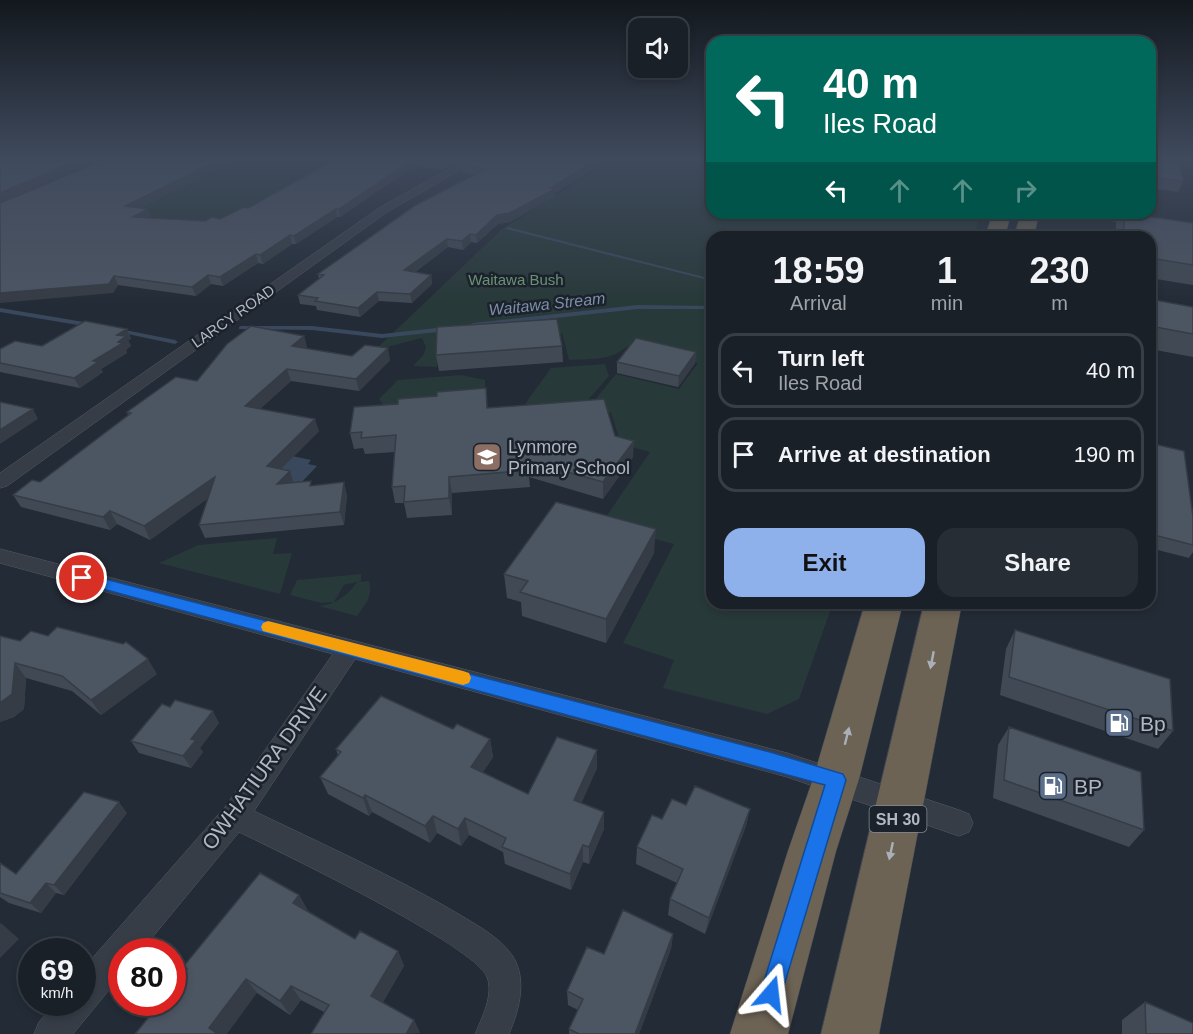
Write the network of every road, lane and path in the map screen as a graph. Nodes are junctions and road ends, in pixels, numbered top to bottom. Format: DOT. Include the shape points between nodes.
graph roads {
  1 [pos="386,208"];
  2 [pos="0,482"];
  3 [pos="0,556"];
  4 [pos="882,609"];
  5 [pos="942,609"];
  6 [pos="350,648"];
  7 [pos="836,780"];
  8 [pos="902,802"];
  9 [pos="235,816"];
  10 [pos="959,823"];
  11 [pos="96,980"];
  12 [pos="66,1016"];
  13 [pos="51,1034"];
  14 [pos="492,1034"];
  15 [pos="759,1034"];
  16 [pos="850,1034"];
  1 -- 2 [label="street, LARCY ROAD"];
  3 -- 6 [label="street"];
  7 -- 4 [label="highway, one-way"];
  5 -- 8 [label="highway, SH 30, one-way"];
  6 -- 7 [label="street"];
  6 -- 9 [label="street, OWHATIURA DRIVE"];
  7 -- 8 [label="street"];
  7 -- 15 [label="highway"];
  8 -- 10 [label="street"];
  8 -- 16 [label="highway, SH 30, one-way"];
  9 -- 11 [label="street, OWHATIURA DRIVE"];
  9 -- 14 [label="street" via="451,926 486,950 501,967 504,992"];
  12 -- 13 [label="street"];
}
